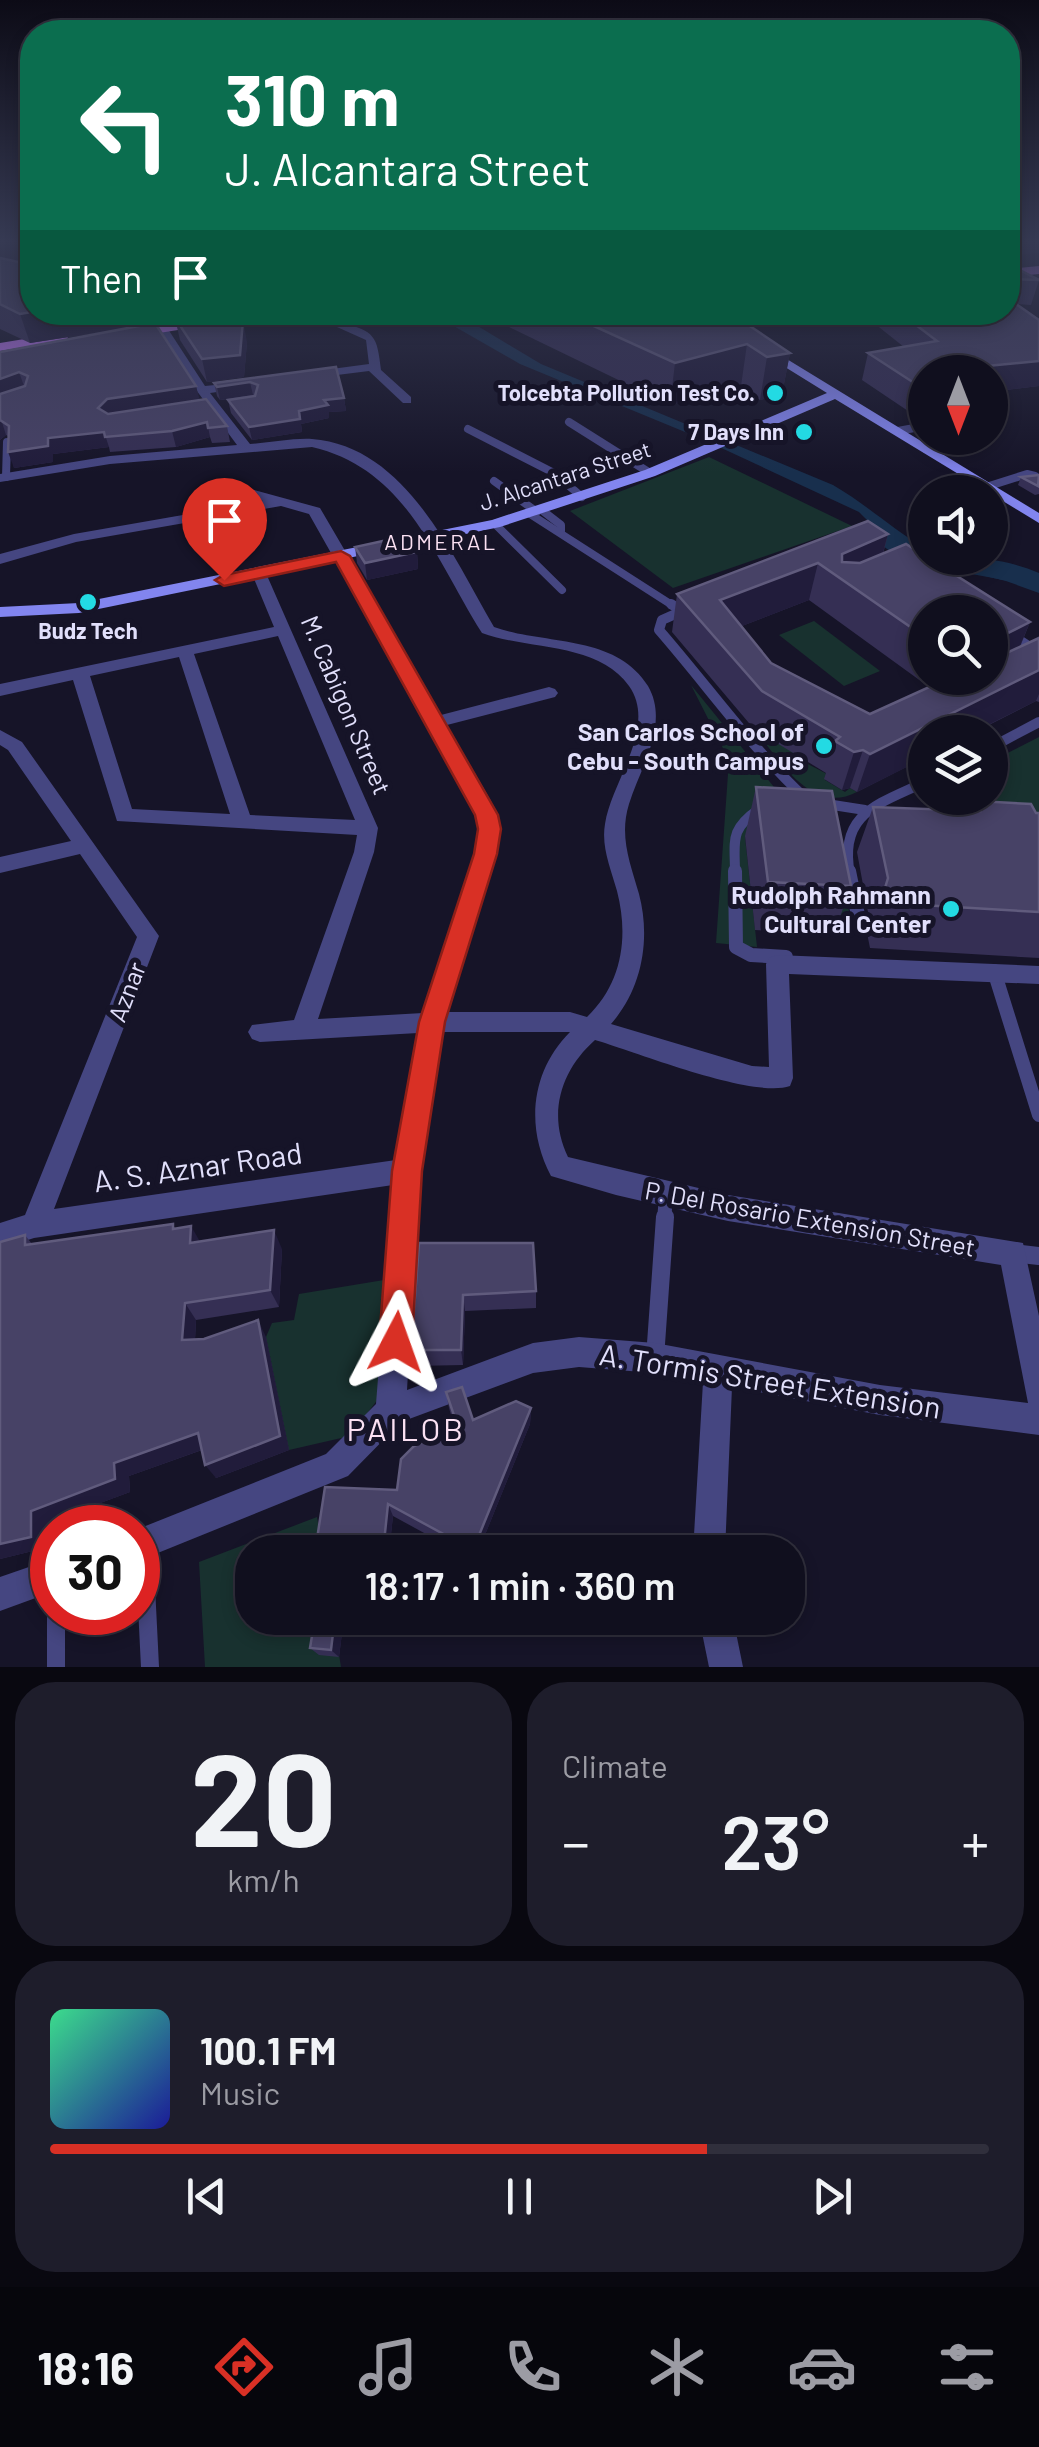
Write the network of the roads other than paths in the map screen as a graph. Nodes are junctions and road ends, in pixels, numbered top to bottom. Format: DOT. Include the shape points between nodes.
graph roads {
  1 [pos="148,325"];
  2 [pos="185,325"];
  3 [pos="341,326"];
  4 [pos="162,328"];
  5 [pos="76,338"];
  6 [pos="752,342"];
  7 [pos="4,348"];
  8 [pos="374,367"];
  9 [pos="298,378"];
  10 [pos="260,383"];
  11 [pos="203,390"];
  12 [pos="836,394"];
  13 [pos="407,400"];
  14 [pos="235,405"];
  15 [pos="215,407"];
  16 [pos="198,408"];
  17 [pos="568,422"];
  18 [pos="468,429"];
  19 [pos="908,430"];
  20 [pos="898,432"];
  21 [pos="908,438"];
  22 [pos="8,442"];
  23 [pos="247,449"];
  24 [pos="935,455"];
  25 [pos="650,473"];
  26 [pos="967,475"];
  27 [pos="1035,476"];
  28 [pos="3,478"];
  29 [pos="1008,480"];
  30 [pos="494,481"];
  31 [pos="232,488"];
  32 [pos="582,497"];
  33 [pos="1008,499"];
  34 [pos="283,502"];
  35 [pos="536,512"];
  36 [pos="1035,513"];
  37 [pos="495,524"];
  38 [pos="431,537"];
  39 [pos="341,556"];
  40 [pos="0,559"];
  41 [pos="260,574"];
  42 [pos="562,590"];
  43 [pos="700,604"];
  44 [pos="682,611"];
  45 [pos="0,612"];
  46 [pos="284,630"];
  47 [pos="1008,633"];
  48 [pos="185,651"];
  49 [pos="1039,655"];
  50 [pos="1021,666"];
  51 [pos="80,673"];
  52 [pos="0,680"];
  53 [pos="36,682"];
  54 [pos="0,690"];
  55 [pos="549,693"];
  56 [pos="435,722"];
  57 [pos="1039,722"];
  58 [pos="0,736"];
  59 [pos="1008,738"];
  60 [pos="790,785"];
  61 [pos="908,790"];
  62 [pos="777,794"];
  63 [pos="800,796"];
  64 [pos="765,804"];
  65 [pos="865,810"];
  66 [pos="243,822"];
  67 [pos="823,823"];
  68 [pos="368,828"];
  69 [pos="834,837"];
  70 [pos="83,846"];
  71 [pos="845,851"];
  72 [pos="0,864"];
  73 [pos="860,925"];
  74 [pos="1039,966"];
  75 [pos="994,971"];
  76 [pos="1039,975"];
  77 [pos="432,1022"];
  78 [pos="596,1028"];
  79 [pos="302,1030"];
  80 [pos="260,1032"];
  81 [pos="1039,1115"];
  82 [pos="407,1171"];
  83 [pos="666,1197"];
  84 [pos="34,1225"];
  85 [pos="0,1236"];
  86 [pos="1026,1254"];
  87 [pos="655,1358"];
  88 [pos="718,1371"];
  89 [pos="1039,1393"];
  90 [pos="391,1411"];
  91 [pos="1039,1420"];
  92 [pos="710,1535"];
  93 [pos="160,1536"];
  94 [pos="30,1584"];
  95 [pos="0,1594"];
  96 [pos="56,1635"];
  97 [pos="147,1635"];
  98 [pos="719,1635"];
  99 [pos="56,1667"];
  100 [pos="150,1667"];
  101 [pos="726,1667"];
  1 -- 4 [label="main road" via="112,332"];
  2 -- 4 [label="main road"];
  3 -- 8 [label="street" via="367,334 376,347"];
  4 -- 11 [label="street"];
  5 -- 7 [label="main road"];
  6 -- 12 [label="street"];
  8 -- 9 [label="street"];
  8 -- 13 [label="street"];
  10 -- 11 [label="street"];
  11 -- 15 [label="street"];
  12 -- 20 [label="street"];
  12 -- 25 [label="street, J. Alcantara Street"];
  14 -- 15 [label="lane"];
  15 -- 16 [label="street"];
  15 -- 23 [label="street"];
  17 -- 25 [label="lane"];
  18 -- 32 [label="lane" via="554,473"];
  19 -- 20 [label="lane"];
  20 -- 21 [label="street"];
  22 -- 28 [label="lane"];
  23 -- 28 [label="street, P. Del Rosario Extension Street" via="213,457 110,460"];
  23 -- 38 [label="street, P. Del Rosario Extension Street" via="312,443 338,448 385,476"];
  24 -- 26 [label="street"];
  25 -- 32 [label="street, J. Alcantara Street"];
  27 -- 29 [label="lane"];
  30 -- 35 [label="lane"];
  31 -- 34 [label="street"];
  32 -- 35 [label="street, J. Alcantara Street"];
  33 -- 36 [label="street"];
  34 -- 39 [label="street" via="315,511"];
  34 -- 40 [label="street" via="94,534"];
  35 -- 37 [label="street, J. Alcantara Street"];
  35 -- 44 [label="lane"];
  37 -- 38 [label="street, J. Alcantara Street"];
  37 -- 42 [label="lane"];
  38 -- 39 [label="street, J. Alcantara Street"];
  38 -- 78 [label="street, P. Del Rosario Extension Street" via="488,630 612,660 647,703 645,740 614,824 631,906 628,976"];
  39 -- 41 [label="street, J. Alcantara Street"];
  39 -- 56 [label="street"];
  41 -- 45 [label="street, J. Alcantara Street" via="79,608"];
  41 -- 46 [label="street, M. Cabigon Street"];
  43 -- 44 [label="lane"];
  44 -- 60 [label="lane" via="662,620 658,630"];
  46 -- 48 [label="street"];
  46 -- 68 [label="street, M. Cabigon Street"];
  47 -- 49 [label="lane"];
  48 -- 51 [label="street"];
  48 -- 66 [label="street"];
  49 -- 50 [label="street"];
  51 -- 53 [label="street"];
  51 -- 66 [label="street" via="124,816"];
  52 -- 53 [label="street"];
  53 -- 54 [label="street"];
  55 -- 56 [label="street"];
  56 -- 77 [label="street" via="481,801 489,829"];
  57 -- 59 [label="lane"];
  58 -- 70 [label="street, Aznar" via="15,746"];
  60 -- 62 [label="lane"];
  60 -- 63 [label="lane"];
  61 -- 65 [label="lane"];
  63 -- 65 [label="lane"];
  63 -- 67 [label="lane"];
  64 -- 74 [label="lane" via="735,832 736,947 742,952"];
  65 -- 71 [label="lane" via="848,829"];
  66 -- 68 [label="street"];
  68 -- 79 [label="street, M. Cabigon Street"];
  69 -- 71 [label="lane"];
  70 -- 72 [label="street"];
  70 -- 84 [label="street, Aznar" via="148,936"];
  71 -- 73 [label="lane"];
  75 -- 76 [label="street"];
  75 -- 78 [label="street" via="777,964 782,1078 752,1077"];
  75 -- 81 [label="lane"];
  77 -- 78 [label="street" via="527,1020"];
  77 -- 79 [label="street"];
  77 -- 82 [label="street"];
  78 -- 83 [label="street, P. Del Rosario Extension Street" via="560,1056 548,1078 551,1152 560,1167"];
  79 -- 80 [label="street"];
  82 -- 84 [label="street, A. S. Aznar Road"];
  82 -- 90 [label="street"];
  83 -- 86 [label="street, P. Del Rosario Extension Street"];
  83 -- 87 [label="lane"];
  84 -- 85 [label="street, A. S. Aznar Road"];
  86 -- 89 [label="street"];
  87 -- 88 [label="street, A. Tormis Street Extension"];
  87 -- 90 [label="street, A. Tormis Street Extension" via="579,1352 534,1358"];
  88 -- 91 [label="street, A. Tormis Street Extension"];
  88 -- 92 [label="street"];
  90 -- 93 [label="street" via="337,1465"];
  94 -- 95 [label="street"];
  96 -- 99 [label="lane"];
  97 -- 100 [label="lane"];
  98 -- 101 [label="street"];
}
